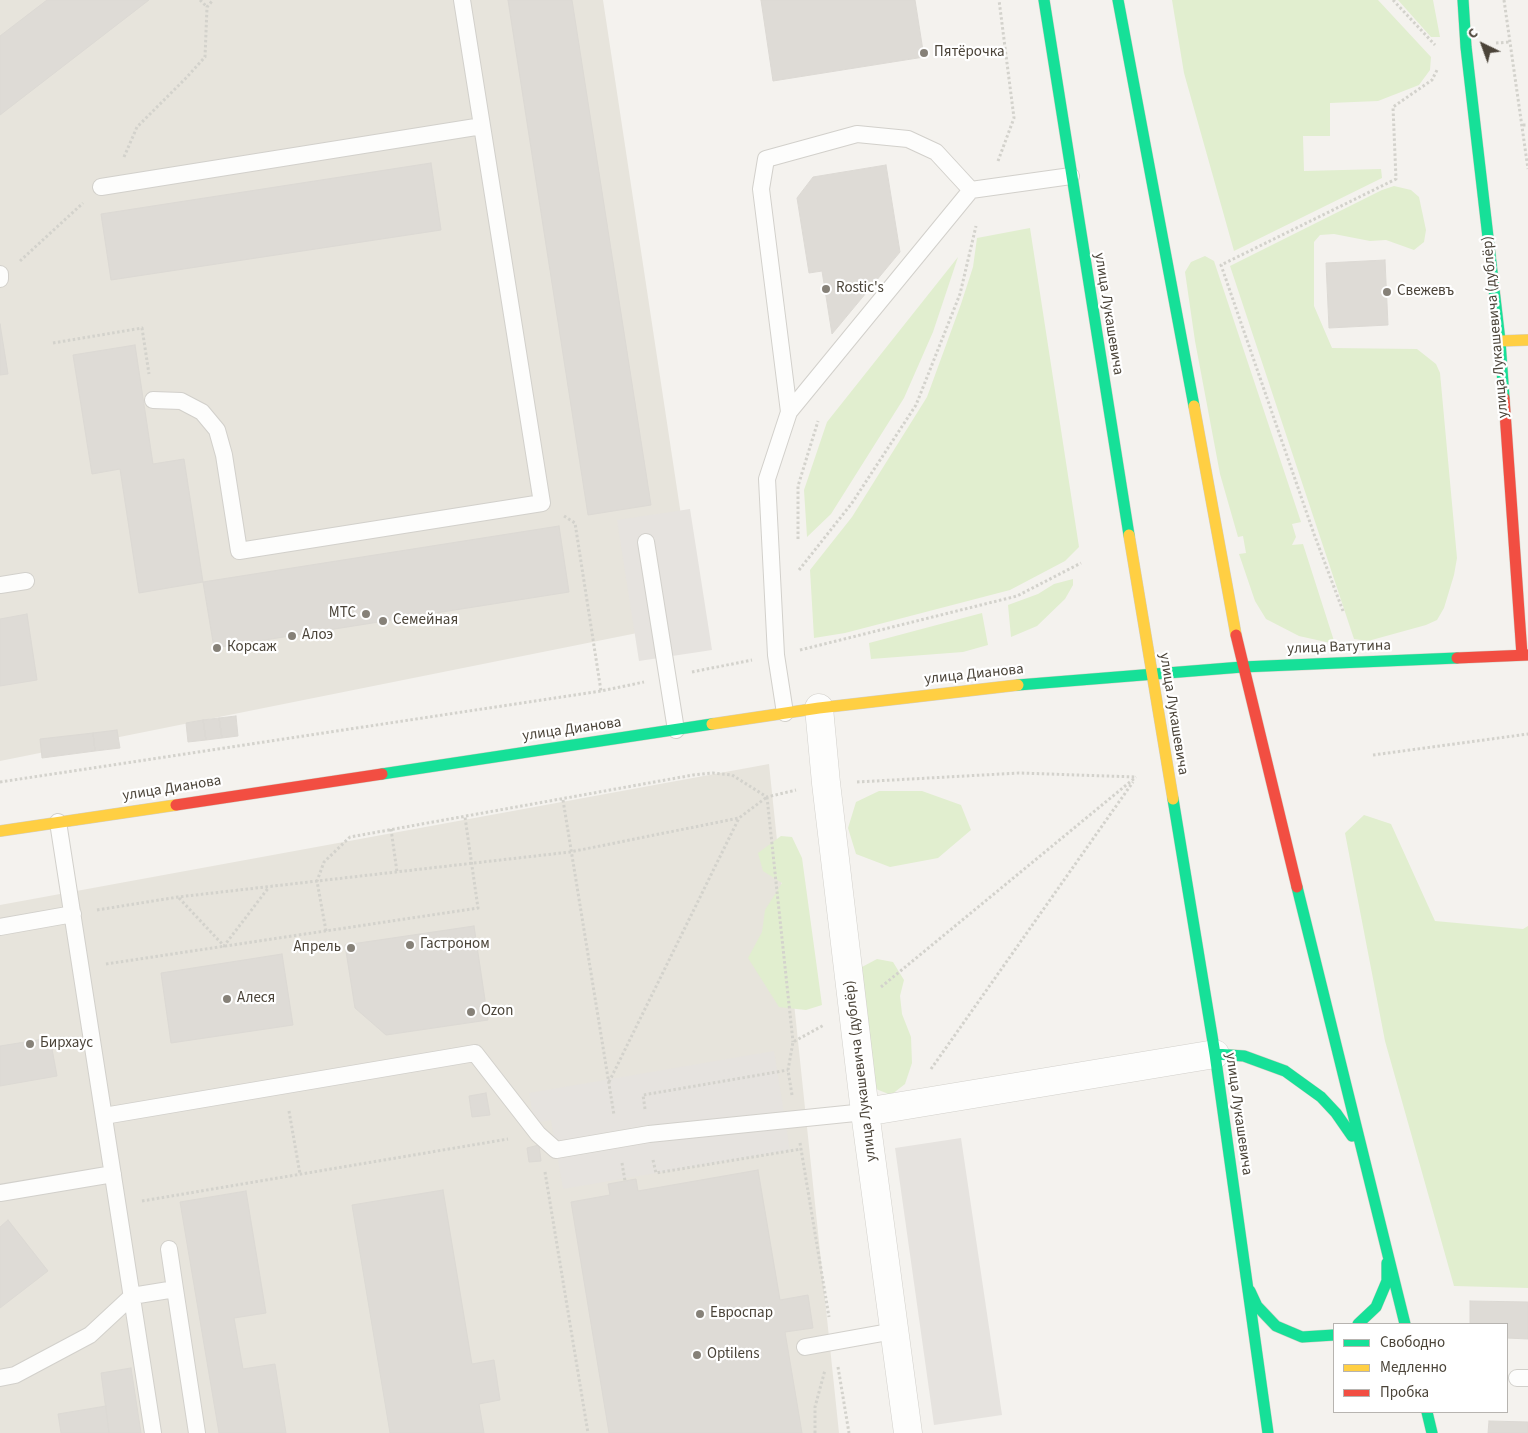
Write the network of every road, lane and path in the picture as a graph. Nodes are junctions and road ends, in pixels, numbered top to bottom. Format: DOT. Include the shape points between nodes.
graph roads {
  1 [pos="200,0"];
  2 [pos="212,0"];
  3 [pos="462,0"];
  4 [pos="998,0"];
  5 [pos="1044,0"];
  6 [pos="1118,0"];
  7 [pos="1463,0"];
  8 [pos="1504,0"];
  9 [pos="207,7"];
  10 [pos="1437,68"];
  11 [pos="1522,125"];
  12 [pos="1528,125"];
  13 [pos="482,126"];
  14 [pos="1528,169"];
  15 [pos="1071,176"];
  16 [pos="101,187"];
  17 [pos="994,187"];
  18 [pos="971,190"];
  19 [pos="976,226"];
  20 [pos="970,233"];
  21 [pos="0,274"];
  22 [pos="0,278"];
  23 [pos="1528,340"];
  24 [pos="1500,341"];
  25 [pos="54,343"];
  26 [pos="153,400"];
  27 [pos="789,412"];
  28 [pos="823,415"];
  29 [pos="542,503"];
  30 [pos="646,542"];
  31 [pos="798,542"];
  32 [pos="798,561"];
  33 [pos="1081,562"];
  34 [pos="799,570"];
  35 [pos="799,580"];
  36 [pos="26,581"];
  37 [pos="0,585"];
  38 [pos="1343,611"];
  39 [pos="800,640"];
  40 [pos="800,650"];
  41 [pos="776,655"];
  42 [pos="1525,655"];
  43 [pos="1242,667"];
  44 [pos="1151,674"];
  45 [pos="668,677"];
  46 [pos="601,690"];
  47 [pos="819,708"];
  48 [pos="785,713"];
  49 [pos="676,730"];
  50 [pos="1528,734"];
  51 [pos="1373,755"];
  52 [pos="1136,777"];
  53 [pos="0,782"];
  54 [pos="826,783"];
  55 [pos="767,797"];
  56 [pos="563,800"];
  57 [pos="465,817"];
  58 [pos="739,818"];
  59 [pos="58,822"];
  60 [pos="391,829"];
  61 [pos="0,831"];
  62 [pos="570,852"];
  63 [pos="472,863"];
  64 [pos="397,872"];
  65 [pos="317,881"];
  66 [pos="269,888"];
  67 [pos="178,897"];
  68 [pos="73,914"];
  69 [pos="0,927"];
  70 [pos="326,931"];
  71 [pos="224,946"];
  72 [pos="81,968"];
  73 [pos="853,1010"];
  74 [pos="793,1042"];
  75 [pos="1214,1054"];
  76 [pos="609,1083"];
  77 [pos="285,1085"];
  78 [pos="917,1103"];
  79 [pos="865,1112"];
  80 [pos="104,1116"];
  81 [pos="796,1119"];
  82 [pos="538,1134"];
  83 [pos="618,1140"];
  84 [pos="1362,1153"];
  85 [pos="113,1174"];
  86 [pos="300,1174"];
  87 [pos="625,1181"];
  88 [pos="0,1193"];
  89 [pos="117,1206"];
  90 [pos="169,1250"];
  91 [pos="1387,1253"];
  92 [pos="1246,1280"];
  93 [pos="175,1289"];
  94 [pos="132,1296"];
  95 [pos="1359,1323"];
  96 [pos="1405,1323"];
  97 [pos="894,1331"];
  98 [pos="1333,1335"];
  99 [pos="834,1342"];
  100 [pos="805,1347"];
  101 [pos="0,1378"];
  102 [pos="1427,1413"];
  103 [pos="152,1433"];
  104 [pos="197,1433"];
  105 [pos="588,1433"];
  106 [pos="815,1433"];
  107 [pos="849,1433"];
  108 [pos="908,1433"];
  109 [pos="1268,1433"];
  110 [pos="1432,1433"];
  1 -- 9 [label="path"];
  2 -- 9 [label="path"];
  3 -- 13 [label="lane"];
  4 -- 17 [label="path" via="1014,118 996,167"];
  5 -- 15 [label="main road, улица Лукашевича"];
  6 -- 43 [label="main road"];
  7 -- 24 [label="main road, улица Лукашевича (дублёр)"];
  8 -- 11 [label="path"];
  9 -- 16 [label="path" via="204,56 137,127 122,162"];
  10 -- 38 [label="path" via="1432,80 1393,107 1396,180 1222,265"];
  11 -- 12 [label="path"];
  11 -- 14 [label="path"];
  13 -- 16 [label="lane"];
  13 -- 29 [label="lane"];
  15 -- 17 [label="lane"];
  15 -- 44 [label="main road, улица Лукашевича"];
  16 -- 22 [label="path"];
  17 -- 18 [label="lane"];
  17 -- 19 [label="path" via="996,201"];
  18 -- 27 [label="lane"];
  18 -- 27 [label="lane" via="936,152 908,139 857,134 766,159 761,189"];
  19 -- 20 [label="path"];
  19 -- 34 [label="path" via="960,294 916,404 852,503"];
  21 -- 22 [label="lane"];
  23 -- 24 [label="main road"];
  24 -- 42 [label="main road, улица Лукашевича (дублёр)"];
  25 -- 26 [label="path" via="142,328"];
  26 -- 29 [label="lane" via="180,401 202,412 216,430 224,455 240,551"];
  27 -- 41 [label="lane" via="767,479"];
  28 -- 31 [label="path" via="816,423 798,486"];
  29 -- 46 [label="path" via="575,523"];
  30 -- 45 [label="lane"];
  32 -- 34 [label="path"];
  33 -- 40 [label="path" via="1017,596"];
  34 -- 35 [label="path"];
  36 -- 37 [label="lane"];
  39 -- 40 [label="path"];
  40 -- 41 [label="path"];
  41 -- 45 [label="path"];
  41 -- 48 [label="lane"];
  42 -- 43 [label="main road, улица Ватутина"];
  43 -- 44 [label="main road, улица Ватутина"];
  43 -- 84 [label="main road"];
  44 -- 47 [label="main road, улица Дианова" via="978,688"];
  44 -- 75 [label="main road, улица Лукашевича"];
  45 -- 46 [label="path"];
  45 -- 49 [label="lane"];
  46 -- 53 [label="path"];
  47 -- 48 [label="main road, улица Дианова"];
  47 -- 54 [label="street, улица Лукашевича (дублёр)"];
  48 -- 49 [label="main road, улица Дианова"];
  49 -- 59 [label="main road, улица Дианова"];
  50 -- 51 [label="path"];
  52 -- 54 [label="path" via="1019,773"];
  52 -- 73 [label="path"];
  52 -- 78 [label="path" via="932,1065"];
  54 -- 55 [label="path"];
  54 -- 73 [label="street, улица Лукашевича (дублёр)"];
  55 -- 56 [label="path" via="732,775 713,773"];
  55 -- 58 [label="path"];
  55 -- 74 [label="path"];
  56 -- 57 [label="path"];
  56 -- 62 [label="path"];
  57 -- 60 [label="path"];
  57 -- 63 [label="path"];
  58 -- 62 [label="path"];
  58 -- 76 [label="path"];
  59 -- 61 [label="main road, улица Дианова"];
  59 -- 68 [label="lane"];
  60 -- 64 [label="path"];
  60 -- 65 [label="path" via="350,836 324,862"];
  62 -- 63 [label="path"];
  62 -- 76 [label="path"];
  63 -- 64 [label="path"];
  63 -- 70 [label="path" via="478,908"];
  64 -- 65 [label="path"];
  65 -- 66 [label="path"];
  65 -- 70 [label="path"];
  66 -- 67 [label="path"];
  66 -- 71 [label="path"];
  67 -- 68 [label="path"];
  67 -- 71 [label="path"];
  68 -- 69 [label="lane"];
  68 -- 72 [label="lane"];
  70 -- 71 [label="path"];
  71 -- 72 [label="path"];
  72 -- 80 [label="lane"];
  73 -- 74 [label="path"];
  73 -- 79 [label="street, улица Лукашевича (дублёр)"];
  74 -- 81 [label="path" via="788,1070"];
  75 -- 78 [label="street"];
  75 -- 84 [label="main road" via="1244,1056 1265,1062 1304,1082 1336,1113"];
  75 -- 92 [label="main road, улица Лукашевича"];
  76 -- 83 [label="path"];
  77 -- 80 [label="lane"];
  77 -- 82 [label="lane" via="475,1053"];
  77 -- 86 [label="path"];
  78 -- 79 [label="street"];
  79 -- 81 [label="lane"];
  79 -- 97 [label="street, улица Лукашевича (дублёр)"];
  80 -- 85 [label="lane"];
  81 -- 83 [label="lane"];
  81 -- 99 [label="path"];
  82 -- 83 [label="lane" via="556,1150"];
  82 -- 86 [label="path"];
  82 -- 105 [label="path"];
  83 -- 87 [label="path"];
  84 -- 91 [label="main road"];
  85 -- 88 [label="lane"];
  85 -- 89 [label="lane"];
  86 -- 89 [label="path"];
  89 -- 94 [label="lane"];
  90 -- 93 [label="lane"];
  91 -- 95 [label="main road" via="1387,1281 1376,1307"];
  91 -- 96 [label="main road"];
  92 -- 98 [label="main road" via="1256,1306 1276,1326 1302,1337"];
  92 -- 109 [label="main road, улица Лукашевича"];
  93 -- 94 [label="lane"];
  93 -- 104 [label="lane"];
  94 -- 101 [label="lane" via="90,1335 15,1375"];
  94 -- 103 [label="lane"];
  97 -- 99 [label="lane"];
  97 -- 108 [label="street, улица Лукашевича (дублёр)"];
  99 -- 100 [label="lane"];
  99 -- 106 [label="path" via="815,1407"];
  99 -- 107 [label="path"];
  102 -- 110 [label="main road"];
}
